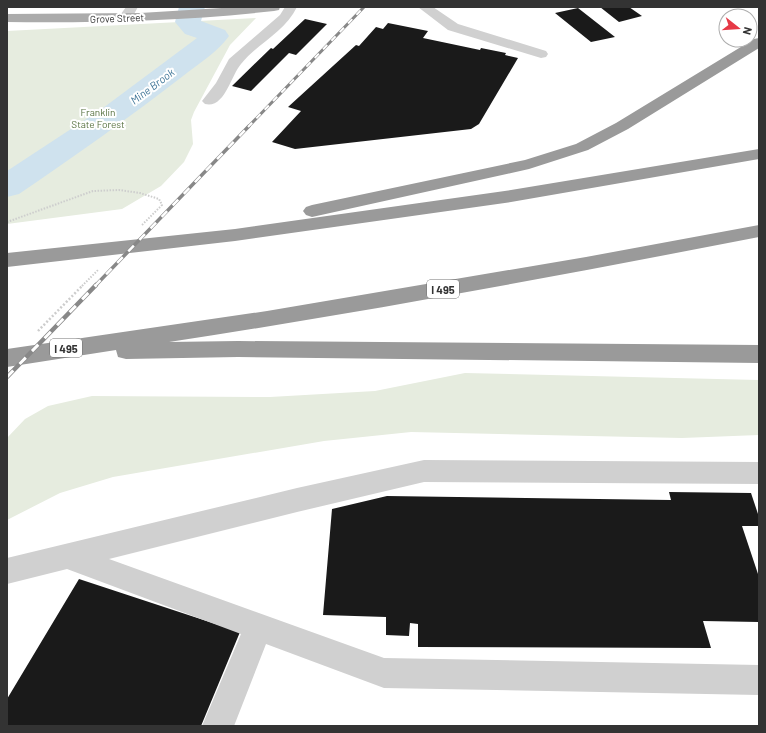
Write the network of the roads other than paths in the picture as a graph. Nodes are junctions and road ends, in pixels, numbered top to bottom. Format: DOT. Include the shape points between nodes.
graph roads {
  1 [pos="274,7"];
  2 [pos="291,7"];
  3 [pos="424,7"];
  4 [pos="128,12"];
  5 [pos="7,18"];
  6 [pos="759,42"];
  7 [pos="541,54"];
  8 [pos="210,102"];
  9 [pos="759,154"];
  10 [pos="759,230"];
  11 [pos="235,231"];
  12 [pos="7,260"];
  13 [pos="124,345"];
  14 [pos="759,354"];
  15 [pos="7,359"];
  16 [pos="759,473"];
  17 [pos="66,556"];
  18 [pos="7,571"];
  19 [pos="258,627"];
  20 [pos="759,680"];
  21 [pos="218,726"];
  1 -- 4 [label="main road, Grove Street" via="174,15"];
  2 -- 8 [label="lane" via="286,17 234,62"];
  3 -- 7 [label="lane" via="453,27"];
  4 -- 5 [label="main road, Grove Street"];
  6 -- 11 [label="highway" via="602,138 571,151 529,164"];
  9 -- 11 [label="highway" via="511,196"];
  10 -- 13 [label="highway, I 495" via="594,263"];
  11 -- 12 [label="highway"];
  13 -- 14 [label="highway" via="238,349"];
  13 -- 15 [label="highway"];
  16 -- 17 [label="lane" via="424,471"];
  17 -- 18 [label="lane"];
  17 -- 19 [label="lane"];
  19 -- 20 [label="lane" via="384,673"];
  19 -- 21 [label="lane"];
}
